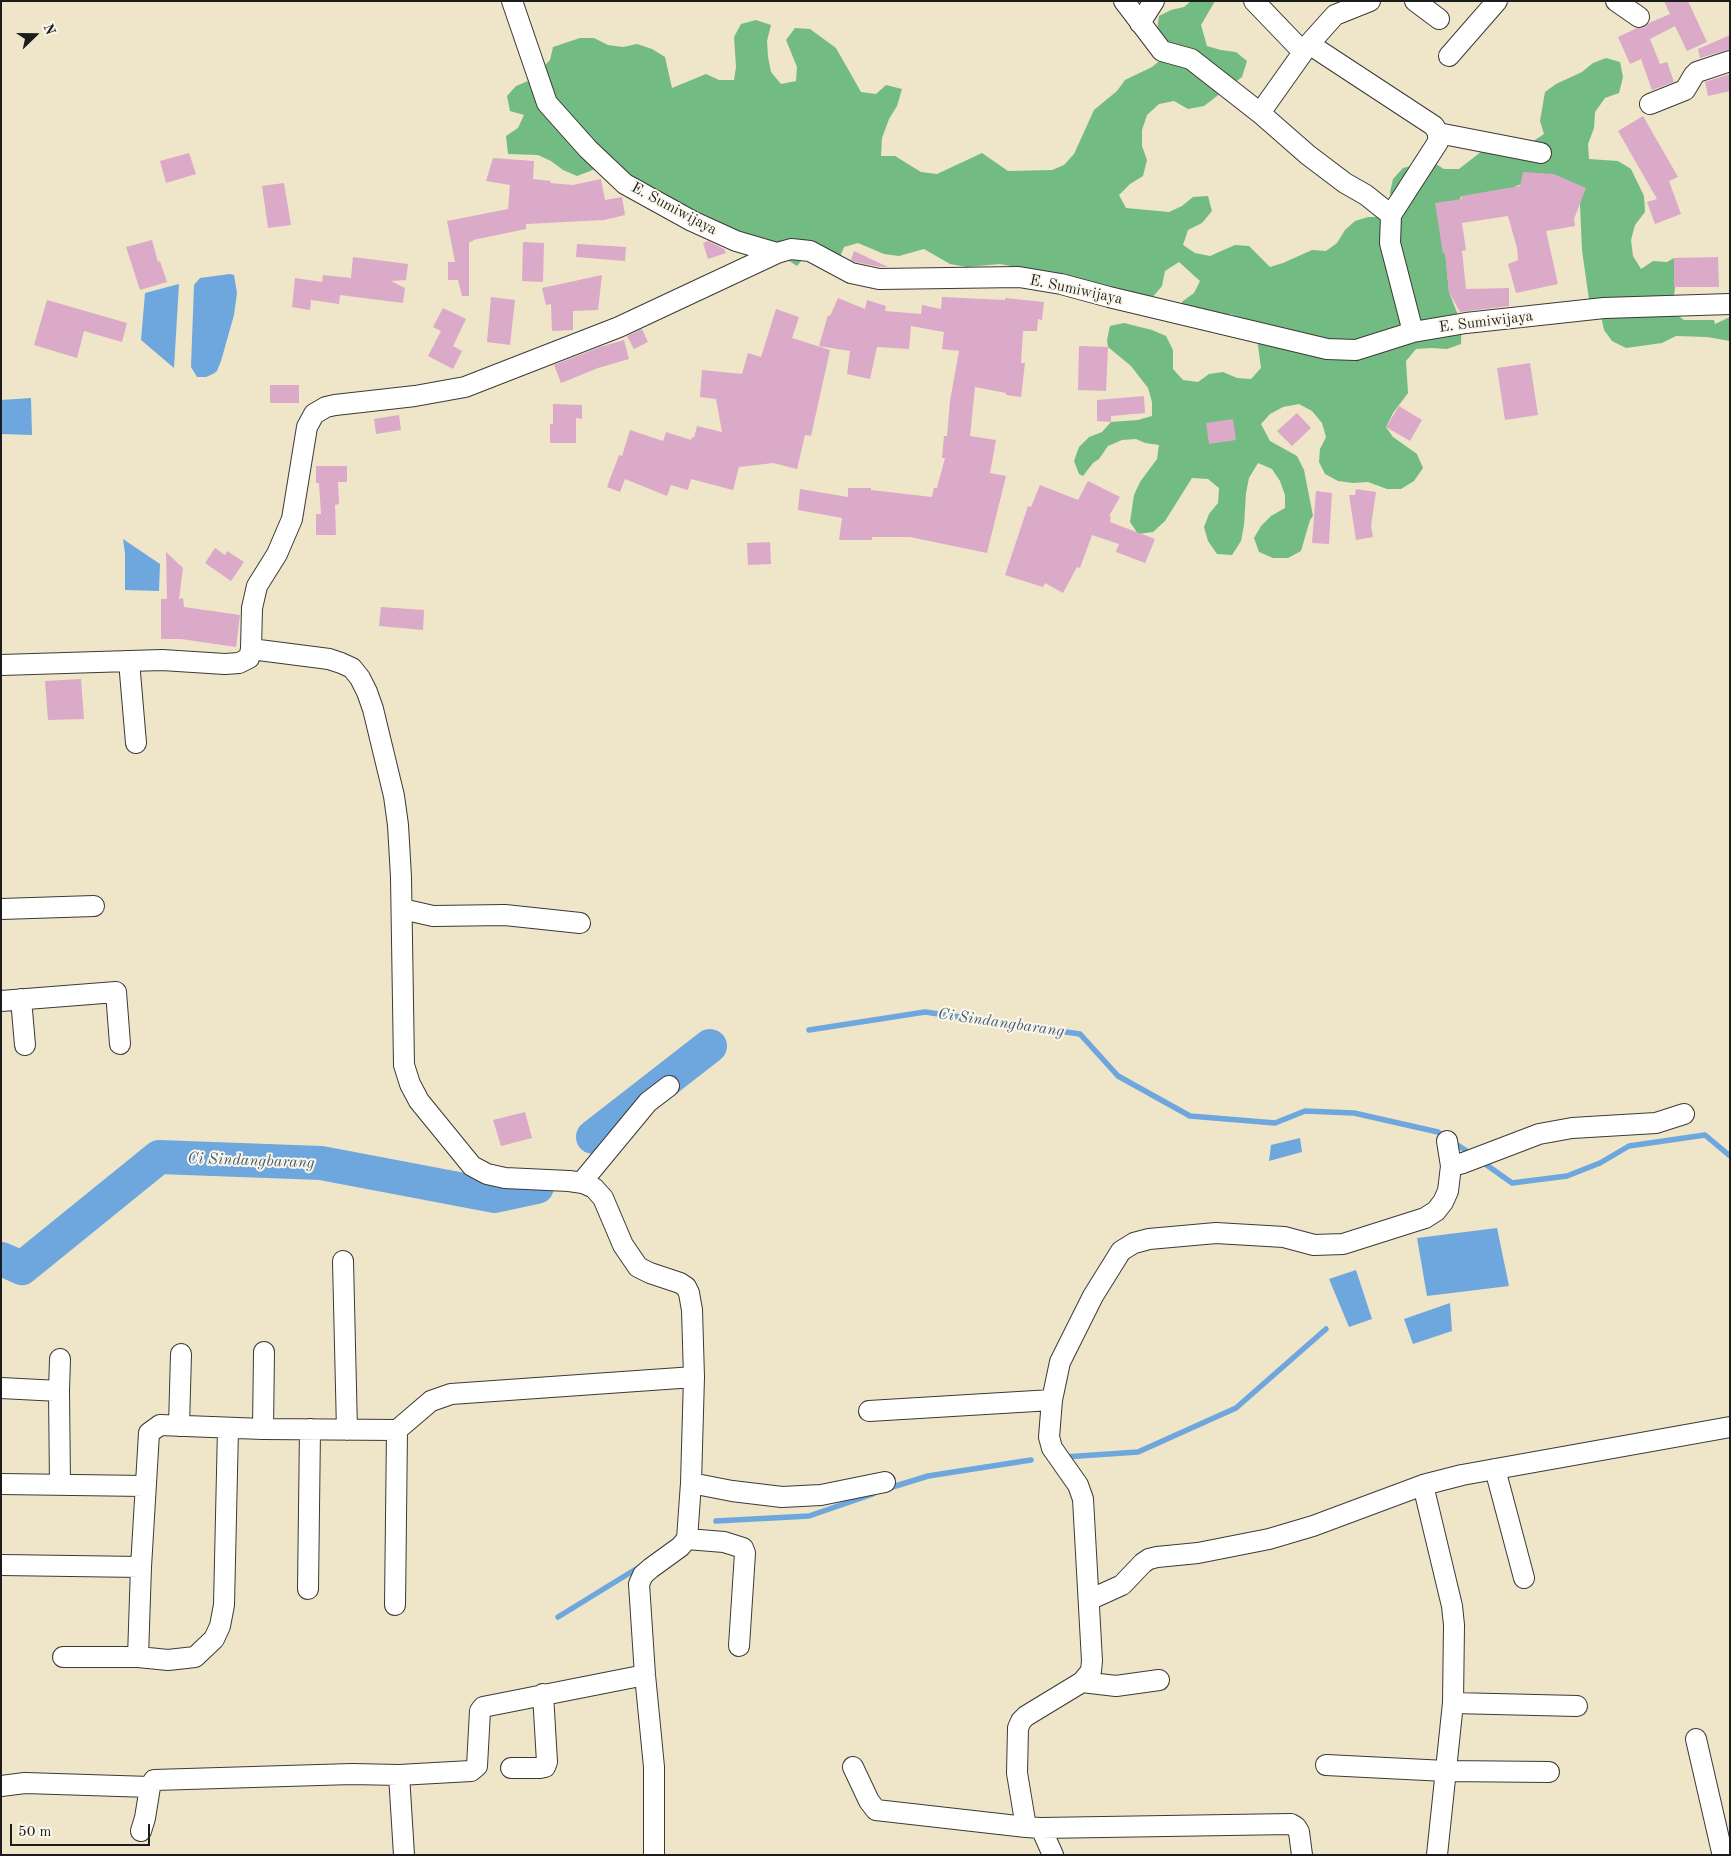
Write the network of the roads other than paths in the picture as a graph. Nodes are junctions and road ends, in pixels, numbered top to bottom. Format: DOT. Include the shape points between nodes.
graph roads {
  1 [pos="512,1"];
  2 [pos="1124,1"];
  3 [pos="1154,1"];
  4 [pos="1254,1"];
  5 [pos="1370,1"];
  6 [pos="1415,1"];
  7 [pos="1497,1"];
  8 [pos="1616,1"];
  9 [pos="1639,17"];
  10 [pos="1439,19"];
  11 [pos="1140,23"];
  12 [pos="1306,48"];
  13 [pos="1449,56"];
  14 [pos="1730,61"];
  15 [pos="1650,104"];
  16 [pos="1260,113"];
  17 [pos="1438,133"];
  18 [pos="1541,153"];
  19 [pos="1391,215"];
  20 [pos="777,253"];
  21 [pos="1730,304"];
  22 [pos="1413,332"];
  23 [pos="251,649"];
  24 [pos="129,661"];
  25 [pos="1,666"];
  26 [pos="136,743"];
  27 [pos="94,906"];
  28 [pos="1,909"];
  29 [pos="402,909"];
  30 [pos="580,923"];
  31 [pos="21,999"];
  32 [pos="1,1001"];
  33 [pos="120,1044"];
  34 [pos="25,1045"];
  35 [pos="669,1086"];
  36 [pos="1684,1114"];
  37 [pos="1447,1141"];
  38 [pos="1457,1165"];
  39 [pos="581,1183"];
  40 [pos="343,1261"];
  41 [pos="264,1352"];
  42 [pos="181,1354"];
  43 [pos="60,1359"];
  44 [pos="694,1377"];
  45 [pos="1,1388"];
  46 [pos="59,1391"];
  47 [pos="1052,1400"];
  48 [pos="868,1411"];
  49 [pos="179,1426"];
  50 [pos="1730,1427"];
  51 [pos="228,1428"];
  52 [pos="263,1429"];
  53 [pos="310,1429"];
  54 [pos="347,1430"];
  55 [pos="397,1430"];
  56 [pos="1495,1468"];
  57 [pos="885,1482"];
  58 [pos="1,1484"];
  59 [pos="691,1484"];
  60 [pos="60,1485"];
  61 [pos="1424,1485"];
  62 [pos="145,1486"];
  63 [pos="687,1539"];
  64 [pos="1,1565"];
  65 [pos="140,1567"];
  66 [pos="1524,1578"];
  67 [pos="308,1589"];
  68 [pos="1089,1600"];
  69 [pos="395,1605"];
  70 [pos="739,1646"];
  71 [pos="63,1657"];
  72 [pos="138,1657"];
  73 [pos="645,1675"];
  74 [pos="1160,1680"];
  75 [pos="1082,1682"];
  76 [pos="543,1694"];
  77 [pos="1453,1703"];
  78 [pos="1577,1706"];
  79 [pos="1696,1740"];
  80 [pos="1326,1765"];
  81 [pos="853,1767"];
  82 [pos="511,1768"];
  83 [pos="1446,1771"];
  84 [pos="1549,1772"];
  85 [pos="399,1775"];
  86 [pos="1,1786"];
  87 [pos="150,1787"];
  88 [pos="1033,1828"];
  89 [pos="141,1831"];
  90 [pos="1720,1853"];
  91 [pos="404,1855"];
  92 [pos="654,1855"];
  93 [pos="1053,1855"];
  94 [pos="1302,1855"];
  95 [pos="1437,1855"];
  1 -- 20 [label="street, E. Sumiwijaya" via="547,103 588,149 625,184 692,221 736,241"];
  2 -- 11 [label="street"];
  3 -- 11 [label="street"];
  4 -- 12 [label="street"];
  5 -- 12 [label="street" via="1335,15"];
  6 -- 10 [label="street"];
  7 -- 13 [label="street"];
  8 -- 9 [label="street"];
  11 -- 16 [label="street" via="1162,51 1192,59"];
  12 -- 16 [label="street"];
  12 -- 17 [label="street" via="1434,126"];
  14 -- 15 [label="street" via="1697,72 1685,90"];
  16 -- 19 [label="street" via="1308,155"];
  17 -- 18 [label="street"];
  17 -- 19 [label="street" via="1438,142"];
  19 -- 22 [label="street" via="1390,243"];
  20 -- 22 [label="street, E. Sumiwijaya" via="796,248 810,251 851,273 879,279 1019,278 1061,284 1327,349 1356,350"];
  20 -- 23 [label="street" via="619,327 466,387 326,407 314,414 306,427 292,519 277,554 257,586 252,608"];
  21 -- 22 [label="street, E. Sumiwijaya" via="1604,308 1466,322"];
  23 -- 24 [label="street" via="249,658 239,664"];
  23 -- 29 [label="street" via="330,659 352,668 360,678 373,709 394,796"];
  24 -- 25 [label="street"];
  24 -- 26 [label="street"];
  27 -- 28 [label="street"];
  29 -- 30 [label="street" via="432,916 505,914"];
  29 -- 39 [label="street" via="404,1065 419,1101 472,1166 487,1174"];
  31 -- 32 [label="street"];
  31 -- 33 [label="street" via="116,992"];
  31 -- 34 [label="street"];
  35 -- 39 [label="street" via="648,1102"];
  36 -- 38 [label="street" via="1656,1123 1572,1128 1539,1134"];
  37 -- 38 [label="street"];
  38 -- 47 [label="street" via="1443,1202 1436,1211 1425,1218 1343,1244 1314,1245 1284,1237 1216,1233 1134,1243 1121,1252 1093,1296 1060,1362"];
  39 -- 44 [label="street" via="594,1188 603,1198 623,1245 638,1267 686,1287 692,1310"];
  40 -- 54 [label="street"];
  41 -- 52 [label="street"];
  42 -- 49 [label="street"];
  43 -- 46 [label="street"];
  44 -- 55 [label="street" via="451,1394 431,1401"];
  44 -- 59 [label="street"];
  45 -- 46 [label="street"];
  46 -- 60 [label="street"];
  47 -- 48 [label="street"];
  47 -- 68 [label="street" via="1049,1437 1052,1448 1078,1485 1083,1499"];
  49 -- 51 [label="street"];
  49 -- 62 [label="street" via="160,1425 149,1433"];
  50 -- 56 [label="street"];
  51 -- 52 [label="street"];
  51 -- 72 [label="street" via="224,1605 220,1626 214,1640 195,1656 168,1660"];
  52 -- 53 [label="street"];
  53 -- 54 [label="street"];
  53 -- 67 [label="street"];
  54 -- 55 [label="street"];
  55 -- 69 [label="street"];
  56 -- 61 [label="street"];
  56 -- 66 [label="street"];
  57 -- 59 [label="street" via="821,1495 782,1497"];
  58 -- 60 [label="street"];
  59 -- 63 [label="street"];
  60 -- 62 [label="street"];
  61 -- 68 [label="street" via="1269,1539 1198,1554 1149,1559 1122,1585"];
  61 -- 77 [label="street" via="1452,1606"];
  62 -- 65 [label="street"];
  63 -- 70 [label="street" via="724,1542 743,1548 746,1565"];
  63 -- 73 [label="street" via="650,1568 639,1584"];
  64 -- 65 [label="street"];
  65 -- 72 [label="street"];
  68 -- 75 [label="street" via="1092,1661 1091,1671"];
  71 -- 72 [label="street"];
  73 -- 76 [label="street"];
  73 -- 92 [label="street" via="654,1766"];
  74 -- 75 [label="street" via="1116,1686"];
  75 -- 88 [label="street" via="1026,1716 1018,1728 1017,1773"];
  76 -- 82 [label="street" via="545,1767"];
  76 -- 85 [label="street" via="483,1707 475,1769"];
  77 -- 78 [label="street"];
  77 -- 83 [label="street"];
  79 -- 90 [label="street"];
  80 -- 83 [label="street"];
  81 -- 88 [label="street" via="876,1810"];
  83 -- 84 [label="street"];
  83 -- 95 [label="street"];
  85 -- 87 [label="street" via="157,1779"];
  85 -- 91 [label="street"];
  86 -- 87 [label="street" via="25,1783"];
  87 -- 89 [label="street"];
  88 -- 93 [label="street"];
  88 -- 94 [label="street" via="1291,1824 1299,1832"];
}
